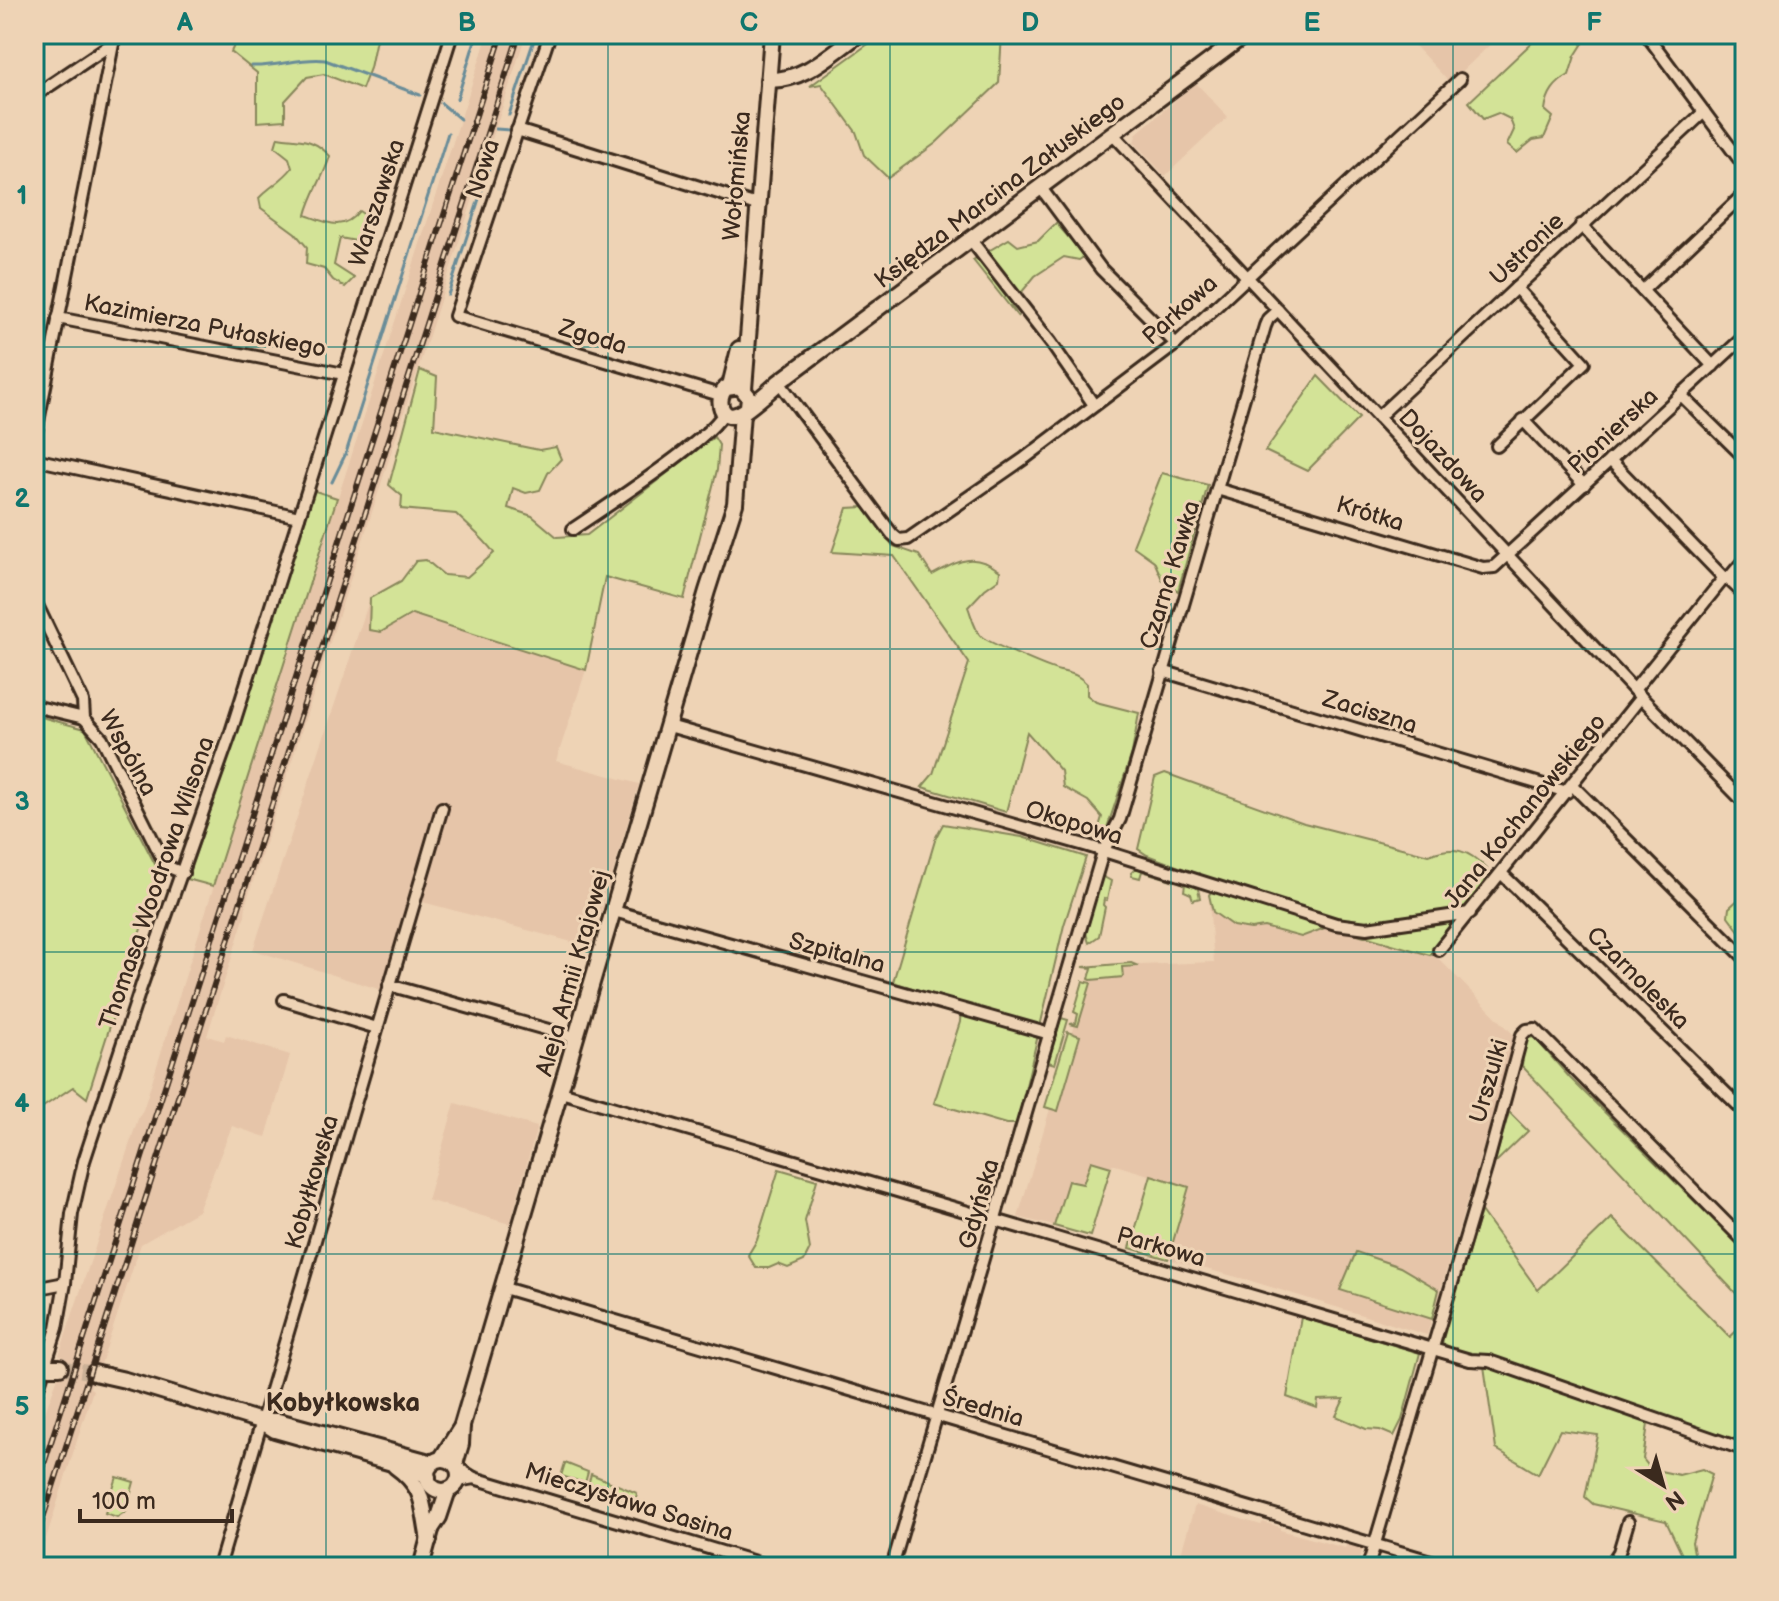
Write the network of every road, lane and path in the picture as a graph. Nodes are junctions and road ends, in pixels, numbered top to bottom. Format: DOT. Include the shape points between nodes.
graph roads {
  1 [pos="452,34"];
  2 [pos="550,34"];
  3 [pos="772,34"];
  4 [pos="859,34"];
  5 [pos="1246,34"];
  6 [pos="1646,34"];
  7 [pos="114,39"];
  8 [pos="1460,79"];
  9 [pos="768,80"];
  10 [pos="34,96"];
  11 [pos="1704,112"];
  12 [pos="517,130"];
  13 [pos="1113,134"];
  14 [pos="1745,167"];
  15 [pos="1041,188"];
  16 [pos="1745,193"];
  17 [pos="757,205"];
  18 [pos="1581,225"];
  19 [pos="971,240"];
  20 [pos="1247,277"];
  21 [pos="1516,288"];
  22 [pos="1643,290"];
  23 [pos="1278,310"];
  24 [pos="455,316"];
  25 [pos="58,318"];
  26 [pos="1745,336"];
  27 [pos="1176,344"];
  28 [pos="1713,366"];
  29 [pos="343,379"];
  30 [pos="779,382"];
  31 [pos="1681,395"];
  32 [pos="735,401"];
  33 [pos="1094,405"];
  34 [pos="1378,417"];
  35 [pos="1523,420"];
  36 [pos="34,442"];
  37 [pos="1497,446"];
  38 [pos="1745,458"];
  39 [pos="34,459"];
  40 [pos="1610,460"];
  41 [pos="1584,485"];
  42 [pos="1217,489"];
  43 [pos="299,517"];
  44 [pos="573,529"];
  45 [pos="1508,555"];
  46 [pos="1745,559"];
  47 [pos="1726,578"];
  48 [pos="1745,595"];
  49 [pos="34,599"];
  50 [pos="1162,671"];
  51 [pos="1638,693"];
  52 [pos="34,706"];
  53 [pos="84,718"];
  54 [pos="669,726"];
  55 [pos="1569,788"];
  56 [pos="1745,803"];
  57 [pos="442,808"];
  58 [pos="1103,852"];
  59 [pos="183,873"];
  60 [pos="1502,874"];
  61 [pos="614,911"];
  62 [pos="1470,913"];
  63 [pos="1439,950"];
  64 [pos="1745,958"];
  65 [pos="389,985"];
  66 [pos="284,1000"];
  67 [pos="377,1028"];
  68 [pos="1050,1034"];
  69 [pos="577,1038"];
  70 [pos="561,1092"];
  71 [pos="1745,1112"];
  72 [pos="996,1219"];
  73 [pos="1745,1242"];
  74 [pos="65,1283"];
  75 [pos="504,1288"];
  76 [pos="34,1289"];
  77 [pos="1434,1347"];
  78 [pos="94,1373"];
  79 [pos="34,1400"];
  80 [pos="937,1415"];
  81 [pos="261,1421"];
  82 [pos="1745,1450"];
  83 [pos="392,1463"];
  84 [pos="444,1474"];
  85 [pos="1628,1522"];
  86 [pos="430,1534"];
  87 [pos="1375,1544"];
  88 [pos="219,1567"];
  89 [pos="421,1567"];
  90 [pos="772,1567"];
  91 [pos="892,1567"];
  92 [pos="1368,1567"];
  93 [pos="1451,1567"];
  94 [pos="1609,1567"];
  1 -- 29 [label="street, Warszawska"];
  2 -- 12 [label="street, Nowa"];
  3 -- 9 [label="street, Wołomińska"];
  4 -- 9 [label="street" via="806,72"];
  5 -- 13 [label="street, Księdza Marcina Załuskiego"];
  6 -- 11 [label="street"];
  7 -- 10 [label="street"];
  7 -- 25 [label="street"];
  8 -- 20 [label="street, Parkowa"];
  9 -- 17 [label="street, Wołomińska"];
  11 -- 14 [label="street"];
  11 -- 18 [label="street, Ustronie"];
  12 -- 17 [label="street"];
  12 -- 24 [label="street, Nowa"];
  13 -- 15 [label="street, Księdza Marcina Załuskiego"];
  13 -- 20 [label="street, Dojazdowa"];
  15 -- 19 [label="street, Księdza Marcina Załuskiego"];
  15 -- 27 [label="street" via="1101,269"];
  16 -- 22 [label="street"];
  17 -- 32 [label="street, Wołomińska"];
  18 -- 21 [label="street, Ustronie"];
  18 -- 22 [label="street"];
  19 -- 30 [label="street, Księdza Marcina Załuskiego"];
  19 -- 33 [label="street"];
  20 -- 23 [label="street, Dojazdowa"];
  20 -- 27 [label="street, Parkowa"];
  21 -- 34 [label="street, Ustronie"];
  21 -- 35 [label="street" via="1584,363"];
  22 -- 28 [label="street"];
  23 -- 34 [label="street, Dojazdowa"];
  23 -- 42 [label="street, Czarna Kawka" via="1265,326"];
  24 -- 32 [label="street, Zgoda"];
  25 -- 29 [label="street, Kazimierza Pułaskiego"];
  25 -- 36 [label="street"];
  26 -- 28 [label="street, Pionierska"];
  27 -- 33 [label="street, Parkowa"];
  28 -- 31 [label="street, Pionierska"];
  29 -- 43 [label="street, Thomasa Woodrowa Wilsona"];
  30 -- 32 [label="street, Księdza Marcina Załuskiego"];
  30 -- 33 [label="street, Parkowa" via="892,534 902,540"];
  31 -- 38 [label="street"];
  31 -- 40 [label="street, Pionierska"];
  32 -- 44 [label="street" via="681,453"];
  32 -- 54 [label="street, Aleja Armii Krajowej" via="735,504"];
  34 -- 45 [label="street, Dojazdowa"];
  35 -- 37 [label="street"];
  35 -- 41 [label="street"];
  39 -- 43 [label="street"];
  40 -- 41 [label="street, Pionierska"];
  40 -- 47 [label="street"];
  41 -- 45 [label="street, Pionierska"];
  42 -- 45 [label="street, Krótka" via="1483,568 1494,567"];
  42 -- 50 [label="street, Czarna Kawka"];
  43 -- 59 [label="street, Thomasa Woodrowa Wilsona"];
  45 -- 51 [label="street, Dojazdowa"];
  46 -- 47 [label="street, Jana Kochanowskiego"];
  47 -- 48 [label="street"];
  47 -- 51 [label="street, Jana Kochanowskiego"];
  49 -- 53 [label="street, Wspólna" via="83,701"];
  50 -- 55 [label="street, Zaciszna"];
  50 -- 58 [label="street, Czarna Kawka" via="1120,819"];
  51 -- 55 [label="street, Jana Kochanowskiego"];
  51 -- 56 [label="street, Dojazdowa"];
  52 -- 53 [label="street"];
  53 -- 59 [label="street, Wspólna" via="102,738 162,858"];
  54 -- 58 [label="street, Okopowa"];
  54 -- 61 [label="street, Aleja Armii Krajowej"];
  55 -- 60 [label="street, Jana Kochanowskiego"];
  55 -- 64 [label="street, Zaciszna"];
  57 -- 65 [label="street, Kobyłkowska"];
  58 -- 62 [label="street, Okopowa" via="1346,927"];
  58 -- 68 [label="street, Gdyńska"];
  59 -- 74 [label="street, Thomasa Woodrowa Wilsona" via="84,1161"];
  60 -- 62 [label="street, Jana Kochanowskiego"];
  60 -- 71 [label="street, Czarnoleska"];
  61 -- 68 [label="street, Szpitalna"];
  61 -- 69 [label="street, Aleja Armii Krajowej"];
  62 -- 63 [label="street, Jana Kochanowskiego"];
  65 -- 67 [label="street, Kobyłkowska"];
  65 -- 69 [label="street"];
  66 -- 67 [label="street"];
  67 -- 81 [label="street, Kobyłkowska"];
  68 -- 72 [label="street, Gdyńska"];
  69 -- 70 [label="street, Aleja Armii Krajowej"];
  70 -- 72 [label="street, Parkowa"];
  70 -- 75 [label="street, Aleja Armii Krajowej"];
  72 -- 77 [label="street, Parkowa"];
  72 -- 80 [label="street, Gdyńska"];
  73 -- 77 [label="street, Urszulki" via="1535,1029 1527,1030 1520,1036"];
  74 -- 76 [label="street"];
  74 -- 79 [label="street, Thomasa Woodrowa Wilsona"];
  75 -- 80 [label="street, Średnia"];
  75 -- 84 [label="street, Aleja Armii Krajowej"];
  77 -- 82 [label="street, Parkowa" via="1489,1361"];
  77 -- 87 [label="street"];
  78 -- 81 [label="street, Mieczysława Sasina"];
  80 -- 87 [label="street, Średnia"];
  80 -- 91 [label="street, Gdyńska"];
  81 -- 83 [label="street, Mieczysława Sasina" via="275,1430"];
  81 -- 84 [label="street, Mieczysława Sasina" via="278,1421"];
  81 -- 88 [label="street, Kobyłkowska"];
  83 -- 84 [label="street, Mieczysława Sasina"];
  83 -- 86 [label="street" via="421,1493"];
  84 -- 86 [label="street, Aleja Armii Krajowej" via="439,1517"];
  84 -- 90 [label="street, Mieczysława Sasina" via="474,1478"];
  85 -- 94 [label="street"];
  86 -- 89 [label="street, Aleja Armii Krajowej"];
  87 -- 92 [label="street"];
  87 -- 93 [label="street, Średnia"];
}
